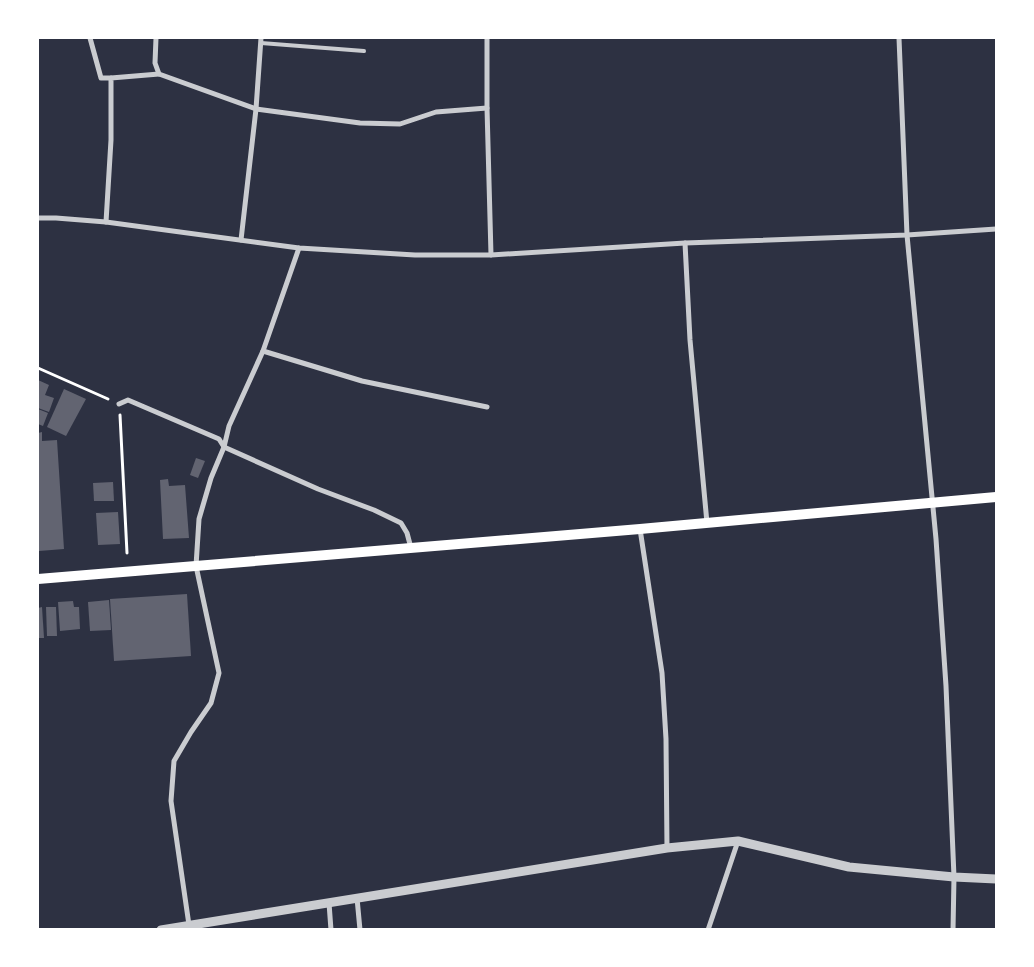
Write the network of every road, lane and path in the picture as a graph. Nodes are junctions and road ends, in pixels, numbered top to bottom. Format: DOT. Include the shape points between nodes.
graph roads {
  1 [pos="90,38"];
  2 [pos="156,38"];
  3 [pos="487,38"];
  4 [pos="899,38"];
  5 [pos="261,40"];
  6 [pos="364,51"];
  7 [pos="159,74"];
  8 [pos="111,78"];
  9 [pos="487,108"];
  10 [pos="256,109"];
  11 [pos="38,218"];
  12 [pos="106,222"];
  13 [pos="996,229"];
  14 [pos="907,234"];
  15 [pos="241,240"];
  16 [pos="685,243"];
  17 [pos="299,248"];
  18 [pos="491,255"];
  19 [pos="263,351"];
  20 [pos="38,368"];
  21 [pos="119,404"];
  22 [pos="487,407"];
  23 [pos="224,447"];
  24 [pos="996,497"];
  25 [pos="932,502"];
  26 [pos="707,523"];
  27 [pos="640,529"];
  28 [pos="411,548"];
  29 [pos="127,553"];
  30 [pos="196,566"];
  31 [pos="38,579"];
  32 [pos="738,841"];
  33 [pos="667,848"];
  34 [pos="954,877"];
  35 [pos="996,879"];
  36 [pos="357,897"];
  37 [pos="329,902"];
  38 [pos="189,925"];
  39 [pos="160,930"];
  40 [pos="332,930"];
  41 [pos="360,930"];
  42 [pos="708,930"];
  43 [pos="953,930"];
  1 -- 8 [label="street" via="101,78"];
  2 -- 7 [label="street" via="155,63"];
  3 -- 9 [label="street"];
  4 -- 14 [label="street"];
  5 -- 6 [label="lane"];
  5 -- 10 [label="street"];
  7 -- 8 [label="street"];
  7 -- 10 [label="street"];
  8 -- 12 [label="street"];
  9 -- 10 [label="street" via="436,112 400,124 360,123"];
  9 -- 18 [label="street"];
  10 -- 15 [label="street"];
  11 -- 12 [label="street"];
  12 -- 15 [label="street"];
  13 -- 14 [label="street"];
  14 -- 16 [label="street"];
  14 -- 25 [label="street"];
  15 -- 17 [label="street"];
  16 -- 18 [label="street"];
  16 -- 26 [label="street" via="690,340"];
  17 -- 18 [label="street" via="415,255"];
  17 -- 19 [label="street"];
  19 -- 22 [label="street" via="362,381"];
  19 -- 23 [label="street" via="229,426"];
  20 -- 21 [label="path"];
  21 -- 23 [label="street" via="128,400 219,439"];
  21 -- 29 [label="path"];
  23 -- 28 [label="street" via="400,523 407,532"];
  23 -- 30 [label="street" via="199,519"];
  24 -- 25 [label="main road"];
  25 -- 26 [label="main road"];
  25 -- 34 [label="street" via="946,686"];
  26 -- 27 [label="main road"];
  27 -- 28 [label="main road"];
  27 -- 33 [label="street" via="662,673"];
  28 -- 30 [label="main road"];
  30 -- 31 [label="main road"];
  30 -- 38 [label="street" via="219,673 211,703 174,761 171,801"];
  32 -- 33 [label="street"];
  32 -- 34 [label="street" via="849,867"];
  32 -- 42 [label="street"];
  33 -- 36 [label="street"];
  34 -- 35 [label="street"];
  34 -- 43 [label="street"];
  36 -- 37 [label="street"];
  36 -- 41 [label="street"];
  37 -- 38 [label="street"];
  37 -- 40 [label="street"];
  38 -- 39 [label="street"];
}
